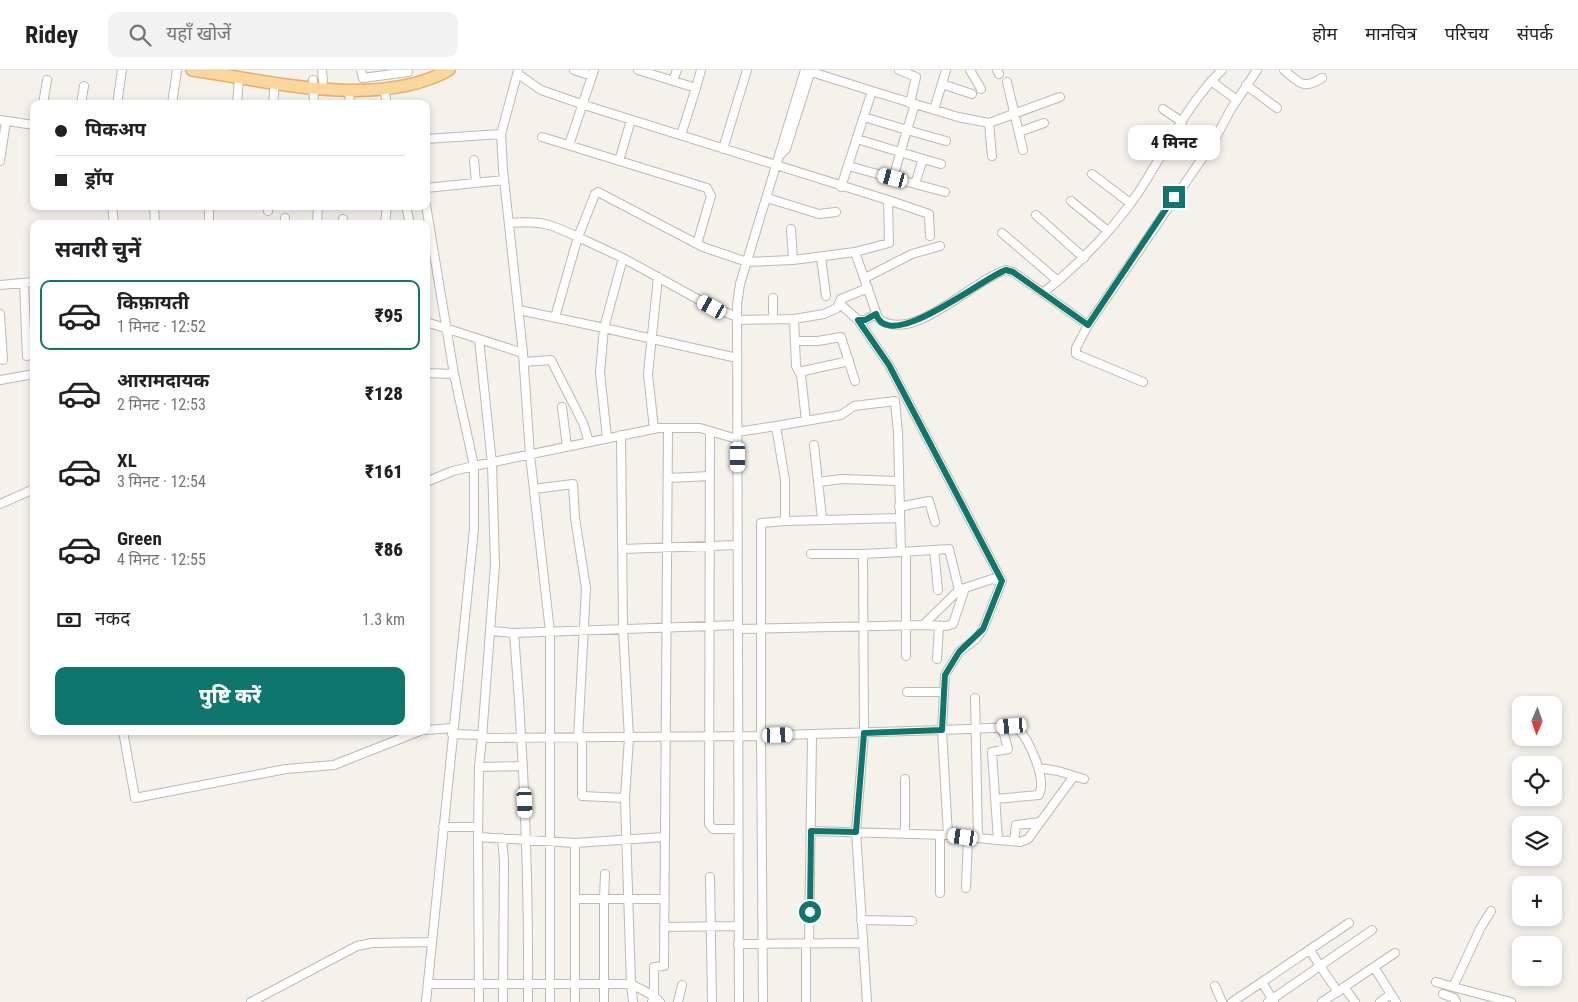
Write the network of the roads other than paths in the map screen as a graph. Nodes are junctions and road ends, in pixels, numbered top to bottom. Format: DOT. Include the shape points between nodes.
graph roads {
  1 [pos="122,70"];
  2 [pos="177,70"];
  3 [pos="192,70"];
  4 [pos="435,70"];
  5 [pos="449,70"];
  6 [pos="574,70"];
  7 [pos="638,70"];
  8 [pos="677,70"];
  9 [pos="701,70"];
  10 [pos="747,70"];
  11 [pos="899,70"];
  12 [pos="946,70"];
  13 [pos="970,70"];
  14 [pos="1222,70"];
  15 [pos="1257,70"];
  16 [pos="1284,70"];
  17 [pos="1300,70"];
  18 [pos="519,71"];
  19 [pos="807,71"];
  20 [pos="651,72"];
  21 [pos="236,73"];
  22 [pos="593,73"];
  23 [pos="410,76"];
  24 [pos="1293,77"];
  25 [pos="1322,78"];
  26 [pos="47,80"];
  27 [pos="318,80"];
  28 [pos="363,81"];
  29 [pos="673,81"];
  30 [pos="1211,81"];
  31 [pos="275,82"];
  32 [pos="1007,82"];
  33 [pos="942,84"];
  34 [pos="1246,85"];
  35 [pos="84,86"];
  36 [pos="696,88"];
  37 [pos="384,89"];
  38 [pos="981,89"];
  39 [pos="349,90"];
  40 [pos="872,91"];
  41 [pos="972,94"];
  42 [pos="1060,97"];
  43 [pos="44,100"];
  44 [pos="82,100"];
  45 [pos="118,100"];
  46 [pos="173,100"];
  47 [pos="237,100"];
  48 [pos="273,100"];
  49 [pos="315,100"];
  50 [pos="350,100"];
  51 [pos="386,100"];
  52 [pos="1236,100"];
  53 [pos="912,103"];
  54 [pos="581,104"];
  55 [pos="1277,108"];
  56 [pos="1163,109"];
  57 [pos="934,110"];
  58 [pos="1015,114"];
  59 [pos="864,117"];
  60 [pos="3,120"];
  61 [pos="631,120"];
  62 [pos="1182,122"];
  63 [pos="989,123"];
  64 [pos="1044,123"];
  65 [pos="30,124"];
  66 [pos="907,130"];
  67 [pos="1019,132"];
  68 [pos="502,134"];
  69 [pos="681,135"];
  70 [pos="542,137"];
  71 [pos="430,139"];
  72 [pos="857,139"];
  73 [pos="946,141"];
  74 [pos="569,145"];
  75 [pos="723,149"];
  76 [pos="1023,150"];
  77 [pos="900,152"];
  78 [pos="992,156"];
  79 [pos="922,159"];
  80 [pos="474,160"];
  81 [pos="0,161"];
  82 [pos="619,161"];
  83 [pos="941,164"];
  84 [pos="777,165"];
  85 [pos="848,166"];
  86 [pos="1092,174"];
  87 [pos="893,178"];
  88 [pos="504,180"];
  89 [pos="476,182"];
  90 [pos="915,184"];
  91 [pos="842,187"];
  92 [pos="430,188"];
  93 [pos="946,192"];
  94 [pos="767,198"];
  95 [pos="888,200"];
  96 [pos="1071,201"];
  97 [pos="1130,204"];
  98 [pos="209,211"];
  99 [pos="836,212"];
  100 [pos="1036,215"];
  101 [pos="209,220"];
  102 [pos="509,223"];
  103 [pos="430,229"];
  104 [pos="790,229"];
  105 [pos="1108,231"];
  106 [pos="1002,233"];
  107 [pos="930,236"];
  108 [pos="578,237"];
  109 [pos="697,244"];
  110 [pos="940,246"];
  111 [pos="855,252"];
  112 [pos="821,257"];
  113 [pos="623,258"];
  114 [pos="1084,258"];
  115 [pos="793,260"];
  116 [pos="747,262"];
  117 [pos="436,266"];
  118 [pos="430,267"];
  119 [pos="658,277"];
  120 [pos="865,278"];
  121 [pos="1058,281"];
  122 [pos="30,282"];
  123 [pos="24,283"];
  124 [pos="0,285"];
  125 [pos="868,288"];
  126 [pos="1043,293"];
  127 [pos="826,296"];
  128 [pos="773,298"];
  129 [pos="839,303"];
  130 [pos="519,310"];
  131 [pos="0,314"];
  132 [pos="876,314"];
  133 [pos="555,317"];
  134 [pos="794,318"];
  135 [pos="737,319"];
  136 [pos="773,319"];
  137 [pos="858,320"];
  138 [pos="430,323"];
  139 [pos="1088,325"];
  140 [pos="446,328"];
  141 [pos="604,328"];
  142 [pos="479,339"];
  143 [pos="650,340"];
  144 [pos="795,341"];
  145 [pos="523,353"];
  146 [pos="27,356"];
  147 [pos="737,358"];
  148 [pos="3,360"];
  149 [pos="849,360"];
  150 [pos="524,362"];
  151 [pos="799,372"];
  152 [pos="430,373"];
  153 [pos="454,374"];
  154 [pos="30,375"];
  155 [pos="0,380"];
  156 [pos="855,381"];
  157 [pos="1143,382"];
  158 [pos="562,407"];
  159 [pos="806,421"];
  160 [pos="776,426"];
  161 [pos="668,428"];
  162 [pos="654,429"];
  163 [pos="710,431"];
  164 [pos="621,435"];
  165 [pos="738,436"];
  166 [pos="607,438"];
  167 [pos="589,442"];
  168 [pos="814,445"];
  169 [pos="567,446"];
  170 [pos="530,454"];
  171 [pos="492,464"];
  172 [pos="474,466"];
  173 [pos="710,476"];
  174 [pos="668,478"];
  175 [pos="430,480"];
  176 [pos="898,481"];
  177 [pos="818,482"];
  178 [pos="534,488"];
  179 [pos="30,491"];
  180 [pos="0,504"];
  181 [pos="899,507"];
  182 [pos="822,518"];
  183 [pos="899,518"];
  184 [pos="785,521"];
  185 [pos="935,522"];
  186 [pos="710,546"];
  187 [pos="738,546"];
  188 [pos="668,547"];
  189 [pos="622,549"];
  190 [pos="934,550"];
  191 [pos="904,552"];
  192 [pos="812,554"];
  193 [pos="863,554"];
  194 [pos="1002,581"];
  195 [pos="962,589"];
  196 [pos="938,590"];
  197 [pos="923,625"];
  198 [pos="709,626"];
  199 [pos="864,626"];
  200 [pos="907,626"];
  201 [pos="939,626"];
  202 [pos="668,627"];
  203 [pos="738,627"];
  204 [pos="623,628"];
  205 [pos="761,629"];
  206 [pos="584,631"];
  207 [pos="492,632"];
  208 [pos="550,632"];
  209 [pos="514,633"];
  210 [pos="906,656"];
  211 [pos="936,659"];
  212 [pos="907,692"];
  213 [pos="943,692"];
  214 [pos="976,698"];
  215 [pos="1002,726"];
  216 [pos="976,728"];
  217 [pos="430,730"];
  218 [pos="942,730"];
  219 [pos="453,731"];
  220 [pos="864,733"];
  221 [pos="812,734"];
  222 [pos="123,735"];
  223 [pos="410,735"];
  224 [pos="708,736"];
  225 [pos="739,736"];
  226 [pos="761,736"];
  227 [pos="482,737"];
  228 [pos="665,737"];
  229 [pos="523,738"];
  230 [pos="549,738"];
  231 [pos="580,738"];
  232 [pos="629,738"];
  233 [pos="523,766"];
  234 [pos="479,767"];
  235 [pos="1039,768"];
  236 [pos="1074,776"];
  237 [pos="905,779"];
  238 [pos="1084,779"];
  239 [pos="625,798"];
  240 [pos="995,800"];
  241 [pos="1040,822"];
  242 [pos="443,827"];
  243 [pos="478,827"];
  244 [pos="738,828"];
  245 [pos="811,831"];
  246 [pos="856,832"];
  247 [pos="905,834"];
  248 [pos="944,835"];
  249 [pos="478,837"];
  250 [pos="664,837"];
  251 [pos="502,838"];
  252 [pos="627,838"];
  253 [pos="968,838"];
  254 [pos="978,838"];
  255 [pos="527,840"];
  256 [pos="551,840"];
  257 [pos="998,840"];
  258 [pos="1014,841"];
  259 [pos="575,843"];
  260 [pos="605,874"];
  261 [pos="710,877"];
  262 [pos="966,888"];
  263 [pos="940,894"];
  264 [pos="575,899"];
  265 [pos="604,899"];
  266 [pos="628,899"];
  267 [pos="664,899"];
  268 [pos="1491,911"];
  269 [pos="862,920"];
  270 [pos="912,921"];
  271 [pos="1349,923"];
  272 [pos="711,925"];
  273 [pos="738,926"];
  274 [pos="664,927"];
  275 [pos="1372,930"];
  276 [pos="432,942"];
  277 [pos="864,943"];
  278 [pos="738,944"];
  279 [pos="763,944"];
  280 [pos="807,944"];
  281 [pos="1310,950"];
  282 [pos="1395,952"];
  283 [pos="1320,966"];
  284 [pos="1374,967"];
  285 [pos="1262,982"];
  286 [pos="1436,982"];
  287 [pos="528,983"];
  288 [pos="550,983"];
  289 [pos="575,983"];
  290 [pos="429,984"];
  291 [pos="479,984"];
  292 [pos="502,984"];
  293 [pos="603,984"];
  294 [pos="631,984"];
  295 [pos="682,985"];
  296 [pos="1215,986"];
  297 [pos="1453,987"];
  298 [pos="1341,989"];
  299 [pos="1391,994"];
  300 [pos="1443,994"];
  301 [pos="656,1000"];
  302 [pos="1271,1001"];
  303 [pos="251,1002"];
  304 [pos="426,1002"];
  305 [pos="479,1002"];
  306 [pos="503,1002"];
  307 [pos="528,1002"];
  308 [pos="550,1002"];
  309 [pos="576,1002"];
  310 [pos="604,1002"];
  311 [pos="633,1002"];
  312 [pos="678,1002"];
  313 [pos="712,1002"];
  314 [pos="739,1002"];
  315 [pos="763,1002"];
  316 [pos="806,1002"];
  317 [pos="868,1002"];
  318 [pos="1222,1002"];
  319 [pos="1232,1002"];
  320 [pos="1322,1002"];
  321 [pos="1355,1002"];
  322 [pos="1380,1002"];
  323 [pos="1396,1002"];
  324 [pos="1456,1002"];
  325 [pos="1511,1002"];
  1 -- 45 [label="street"];
  2 -- 46 [label="street"];
  3 -- 21 [label="main road"];
  4 -- 23 [label="main road"];
  5 -- 23 [label="main road" via="436,77"];
  6 -- 22 [label="street"];
  7 -- 20 [label="street"];
  8 -- 29 [label="street"];
  9 -- 36 [label="street"];
  10 -- 75 [label="street"];
  11 -- 53 [label="street" via="916,77"];
  12 -- 33 [label="street"];
  13 -- 38 [label="street"];
  14 -- 30 [label="street"];
  15 -- 34 [label="street"];
  16 -- 24 [label="street"];
  17 -- 24 [label="street"];
  18 -- 54 [label="street" via="541,90"];
  18 -- 68 [label="street"];
  19 -- 40 [label="street"];
  19 -- 84 [label="street"];
  20 -- 29 [label="street"];
  21 -- 27 [label="main road"];
  21 -- 31 [label="main road"];
  21 -- 47 [label="street"];
  22 -- 54 [label="street"];
  23 -- 28 [label="main road"];
  23 -- 37 [label="main road"];
  24 -- 25 [label="street" via="1307,85"];
  26 -- 43 [label="street"];
  27 -- 28 [label="main road"];
  27 -- 31 [label="main road"];
  27 -- 39 [label="main road"];
  27 -- 49 [label="street"];
  28 -- 37 [label="main road"];
  28 -- 39 [label="main road"];
  29 -- 36 [label="street"];
  30 -- 52 [label="street"];
  30 -- 62 [label="street"];
  31 -- 48 [label="street"];
  32 -- 58 [label="street"];
  33 -- 41 [label="street"];
  33 -- 57 [label="street"];
  34 -- 52 [label="street"];
  34 -- 55 [label="street"];
  35 -- 44 [label="street"];
  36 -- 69 [label="street"];
  37 -- 51 [label="street"];
  39 -- 50 [label="street"];
  40 -- 53 [label="street"];
  40 -- 59 [label="street"];
  42 -- 58 [label="street"];
  52 -- 139 [label="street" via="1214,142"];
  53 -- 57 [label="street"];
  53 -- 66 [label="street"];
  54 -- 61 [label="street"];
  54 -- 74 [label="street"];
  56 -- 62 [label="street"];
  57 -- 63 [label="street"];
  58 -- 63 [label="street"];
  58 -- 67 [label="street"];
  59 -- 66 [label="street"];
  59 -- 72 [label="street"];
  60 -- 65 [label="street"];
  60 -- 81 [label="street"];
  61 -- 69 [label="street"];
  61 -- 82 [label="street"];
  62 -- 97 [label="street"];
  63 -- 78 [label="street"];
  64 -- 67 [label="street"];
  66 -- 73 [label="street"];
  66 -- 77 [label="street"];
  67 -- 76 [label="street"];
  68 -- 71 [label="street"];
  68 -- 88 [label="street"];
  69 -- 75 [label="street"];
  70 -- 74 [label="street"];
  72 -- 77 [label="street"];
  72 -- 85 [label="street"];
  74 -- 82 [label="street"];
  75 -- 84 [label="street"];
  77 -- 79 [label="street"];
  77 -- 87 [label="street"];
  79 -- 83 [label="street"];
  79 -- 90 [label="street"];
  80 -- 89 [label="street"];
  82 -- 109 [label="street" via="710,191"];
  84 -- 91 [label="street"];
  84 -- 94 [label="street"];
  85 -- 87 [label="street"];
  85 -- 91 [label="street"];
  86 -- 97 [label="street"];
  87 -- 90 [label="street"];
  88 -- 89 [label="street"];
  88 -- 102 [label="street"];
  89 -- 92 [label="street"];
  90 -- 93 [label="street"];
  91 -- 95 [label="street"];
  94 -- 99 [label="street" via="819,214"];
  94 -- 116 [label="street"];
  95 -- 107 [label="street" via="928,214"];
  95 -- 111 [label="street" via="889,243"];
  96 -- 105 [label="street"];
  97 -- 105 [label="street"];
  98 -- 101 [label="street"];
  100 -- 114 [label="street"];
  102 -- 108 [label="street" via="548,223"];
  102 -- 130 [label="street"];
  103 -- 117 [label="street"];
  104 -- 115 [label="street"];
  105 -- 114 [label="street"];
  106 -- 121 [label="street"];
  108 -- 109 [label="street" via="598,192"];
  108 -- 113 [label="street"];
  108 -- 133 [label="street"];
  109 -- 116 [label="street"];
  110 -- 120 [label="street" via="912,254"];
  111 -- 112 [label="street"];
  111 -- 120 [label="street"];
  112 -- 115 [label="street"];
  112 -- 127 [label="street"];
  113 -- 119 [label="street"];
  113 -- 141 [label="street"];
  114 -- 121 [label="street"];
  115 -- 116 [label="street"];
  116 -- 135 [label="street" via="740,284"];
  117 -- 118 [label="street"];
  117 -- 140 [label="street"];
  119 -- 135 [label="street"];
  119 -- 143 [label="street"];
  120 -- 125 [label="street"];
  121 -- 126 [label="street"];
  122 -- 123 [label="street"];
  123 -- 124 [label="street"];
  123 -- 146 [label="street"];
  125 -- 129 [label="street" via="841,299"];
  125 -- 132 [label="street"];
  126 -- 132 [label="street" via="1006,270 909,323 900,326 884,323"];
  126 -- 139 [label="street"];
  128 -- 136 [label="street"];
  129 -- 134 [label="street" via="837,308 824,314"];
  129 -- 137 [label="street"];
  130 -- 133 [label="street"];
  130 -- 145 [label="street"];
  131 -- 148 [label="street"];
  132 -- 137 [label="street"];
  133 -- 141 [label="street"];
  134 -- 136 [label="street"];
  134 -- 144 [label="street"];
  135 -- 136 [label="street"];
  135 -- 147 [label="street"];
  137 -- 194 [label="street" via="889,365"];
  138 -- 140 [label="street"];
  139 -- 157 [label="street" via="1076,354"];
  140 -- 142 [label="street"];
  140 -- 153 [label="street"];
  141 -- 143 [label="street"];
  141 -- 166 [label="street" via="600,372"];
  142 -- 145 [label="street"];
  142 -- 171 [label="street"];
  143 -- 147 [label="street"];
  143 -- 162 [label="street" via="648,392"];
  144 -- 149 [label="street" via="841,337"];
  144 -- 151 [label="street"];
  145 -- 150 [label="street"];
  147 -- 165 [label="street"];
  149 -- 151 [label="street"];
  149 -- 156 [label="street"];
  150 -- 167 [label="street" via="551,360 583,423"];
  150 -- 170 [label="street"];
  151 -- 159 [label="street"];
  152 -- 153 [label="street"];
  153 -- 172 [label="street"];
  154 -- 155 [label="street"];
  158 -- 169 [label="street"];
  159 -- 160 [label="street"];
  159 -- 176 [label="street" via="841,415 854,406 895,401"];
  160 -- 165 [label="street"];
  160 -- 184 [label="street" via="784,480"];
  161 -- 162 [label="street"];
  161 -- 163 [label="street"];
  161 -- 174 [label="street"];
  162 -- 164 [label="street"];
  163 -- 165 [label="street"];
  163 -- 173 [label="street"];
  164 -- 166 [label="street"];
  164 -- 189 [label="street"];
  165 -- 187 [label="street"];
  166 -- 167 [label="street"];
  167 -- 169 [label="street"];
  168 -- 177 [label="street"];
  169 -- 170 [label="street"];
  170 -- 171 [label="street"];
  170 -- 178 [label="street"];
  171 -- 172 [label="street"];
  171 -- 207 [label="street" via="495,564"];
  172 -- 175 [label="street"];
  172 -- 219 [label="street" via="474,530"];
  173 -- 174 [label="street"];
  173 -- 186 [label="street"];
  174 -- 188 [label="street"];
  176 -- 177 [label="street"];
  176 -- 181 [label="street"];
  177 -- 182 [label="street"];
  178 -- 206 [label="street" via="573,484 586,588"];
  178 -- 208 [label="street"];
  179 -- 180 [label="street"];
  181 -- 183 [label="street"];
  181 -- 185 [label="street" via="929,500"];
  182 -- 183 [label="street"];
  182 -- 184 [label="street"];
  183 -- 191 [label="street"];
  184 -- 205 [label="street" via="761,523"];
  186 -- 187 [label="street"];
  186 -- 188 [label="street"];
  186 -- 198 [label="street"];
  187 -- 203 [label="street"];
  188 -- 189 [label="street"];
  188 -- 202 [label="street"];
  189 -- 204 [label="street"];
  190 -- 191 [label="street"];
  190 -- 195 [label="street" via="949,549"];
  190 -- 196 [label="street"];
  191 -- 193 [label="street"];
  191 -- 200 [label="street"];
  192 -- 193 [label="street"];
  193 -- 199 [label="street"];
  194 -- 195 [label="street" via="992,579"];
  194 -- 213 [label="street" via="983,629 948,668"];
  195 -- 197 [label="street"];
  195 -- 201 [label="street" via="953,624"];
  197 -- 200 [label="street"];
  197 -- 201 [label="street"];
  198 -- 202 [label="street"];
  198 -- 203 [label="street"];
  198 -- 224 [label="street"];
  199 -- 200 [label="street"];
  199 -- 205 [label="street"];
  199 -- 220 [label="street"];
  200 -- 210 [label="street"];
  201 -- 211 [label="street"];
  202 -- 204 [label="street"];
  202 -- 228 [label="street"];
  203 -- 205 [label="street"];
  203 -- 225 [label="street"];
  204 -- 206 [label="street"];
  204 -- 232 [label="street"];
  205 -- 226 [label="street"];
  206 -- 208 [label="street"];
  206 -- 231 [label="street" via="579,680"];
  207 -- 209 [label="street"];
  207 -- 227 [label="street"];
  208 -- 209 [label="street"];
  208 -- 230 [label="street"];
  209 -- 229 [label="street"];
  212 -- 213 [label="street"];
  213 -- 218 [label="street"];
  214 -- 216 [label="street"];
  215 -- 216 [label="street"];
  215 -- 235 [label="street" via="1019,729"];
  215 -- 240 [label="street" via="1008,749 992,752"];
  216 -- 218 [label="street"];
  216 -- 254 [label="street"];
  217 -- 219 [label="street"];
  218 -- 220 [label="street"];
  218 -- 248 [label="street"];
  219 -- 227 [label="street"];
  219 -- 242 [label="street"];
  220 -- 221 [label="street"];
  220 -- 246 [label="street"];
  221 -- 226 [label="street"];
  221 -- 245 [label="street"];
  222 -- 223 [label="street" via="135,798 286,769 334,766"];
  224 -- 225 [label="street"];
  224 -- 228 [label="street"];
  224 -- 244 [label="street" via="710,827"];
  225 -- 226 [label="street"];
  225 -- 244 [label="street"];
  226 -- 279 [label="street"];
  227 -- 229 [label="street"];
  227 -- 234 [label="street"];
  228 -- 232 [label="street"];
  228 -- 250 [label="street"];
  229 -- 230 [label="street"];
  229 -- 233 [label="street"];
  230 -- 231 [label="street"];
  230 -- 256 [label="street"];
  231 -- 232 [label="street"];
  231 -- 239 [label="street" via="582,796"];
  232 -- 239 [label="street"];
  233 -- 234 [label="street"];
  233 -- 255 [label="street"];
  234 -- 243 [label="street"];
  235 -- 236 [label="street"];
  235 -- 240 [label="street" via="1039,795"];
  236 -- 238 [label="street"];
  236 -- 241 [label="street"];
  237 -- 247 [label="street"];
  239 -- 252 [label="street"];
  240 -- 257 [label="street"];
  241 -- 258 [label="street" via="1028,839"];
  241 -- 258 [label="street" via="1016,825"];
  242 -- 243 [label="street"];
  242 -- 276 [label="street"];
  243 -- 249 [label="street"];
  244 -- 273 [label="street"];
  245 -- 246 [label="street"];
  245 -- 280 [label="street"];
  246 -- 247 [label="street"];
  246 -- 269 [label="street"];
  247 -- 248 [label="street"];
  248 -- 253 [label="street"];
  248 -- 263 [label="street"];
  249 -- 251 [label="street"];
  249 -- 291 [label="street"];
  250 -- 252 [label="street"];
  250 -- 267 [label="street"];
  251 -- 255 [label="street"];
  251 -- 292 [label="street"];
  252 -- 259 [label="street"];
  252 -- 266 [label="street"];
  253 -- 254 [label="street"];
  253 -- 262 [label="street"];
  254 -- 257 [label="street"];
  255 -- 256 [label="street"];
  255 -- 287 [label="street"];
  256 -- 259 [label="street"];
  256 -- 288 [label="street"];
  257 -- 258 [label="street"];
  259 -- 264 [label="street"];
  260 -- 265 [label="street"];
  261 -- 272 [label="street"];
  264 -- 265 [label="street"];
  264 -- 289 [label="street"];
  265 -- 266 [label="street"];
  265 -- 293 [label="street"];
  266 -- 267 [label="street"];
  266 -- 294 [label="street"];
  267 -- 274 [label="street"];
  268 -- 297 [label="street"];
  269 -- 270 [label="street"];
  269 -- 277 [label="street"];
  271 -- 281 [label="street"];
  272 -- 273 [label="street"];
  272 -- 274 [label="street"];
  272 -- 313 [label="street"];
  273 -- 278 [label="street"];
  274 -- 301 [label="street" via="664,966 654,967"];
  275 -- 283 [label="street"];
  276 -- 290 [label="street"];
  276 -- 303 [label="street" via="357,946"];
  277 -- 280 [label="street"];
  277 -- 317 [label="street"];
  278 -- 279 [label="street"];
  278 -- 314 [label="street"];
  279 -- 280 [label="street"];
  279 -- 315 [label="street"];
  280 -- 316 [label="street"];
  281 -- 283 [label="street"];
  281 -- 285 [label="street"];
  282 -- 284 [label="street"];
  283 -- 298 [label="street"];
  283 -- 302 [label="street"];
  284 -- 298 [label="street"];
  284 -- 299 [label="street"];
  285 -- 302 [label="street"];
  285 -- 319 [label="street"];
  286 -- 297 [label="street"];
  287 -- 288 [label="street"];
  287 -- 292 [label="street"];
  287 -- 307 [label="street"];
  288 -- 289 [label="street"];
  288 -- 308 [label="street"];
  289 -- 293 [label="street"];
  289 -- 309 [label="street"];
  290 -- 291 [label="street"];
  290 -- 304 [label="street"];
  291 -- 292 [label="street"];
  291 -- 305 [label="street"];
  292 -- 306 [label="street"];
  293 -- 294 [label="street"];
  293 -- 310 [label="street"];
  294 -- 301 [label="street"];
  294 -- 311 [label="street"];
  295 -- 312 [label="street"];
  296 -- 318 [label="street"];
  297 -- 325 [label="street"];
  298 -- 320 [label="street"];
  298 -- 321 [label="street"];
  299 -- 322 [label="street"];
  299 -- 323 [label="street"];
  300 -- 324 [label="street"];
}
